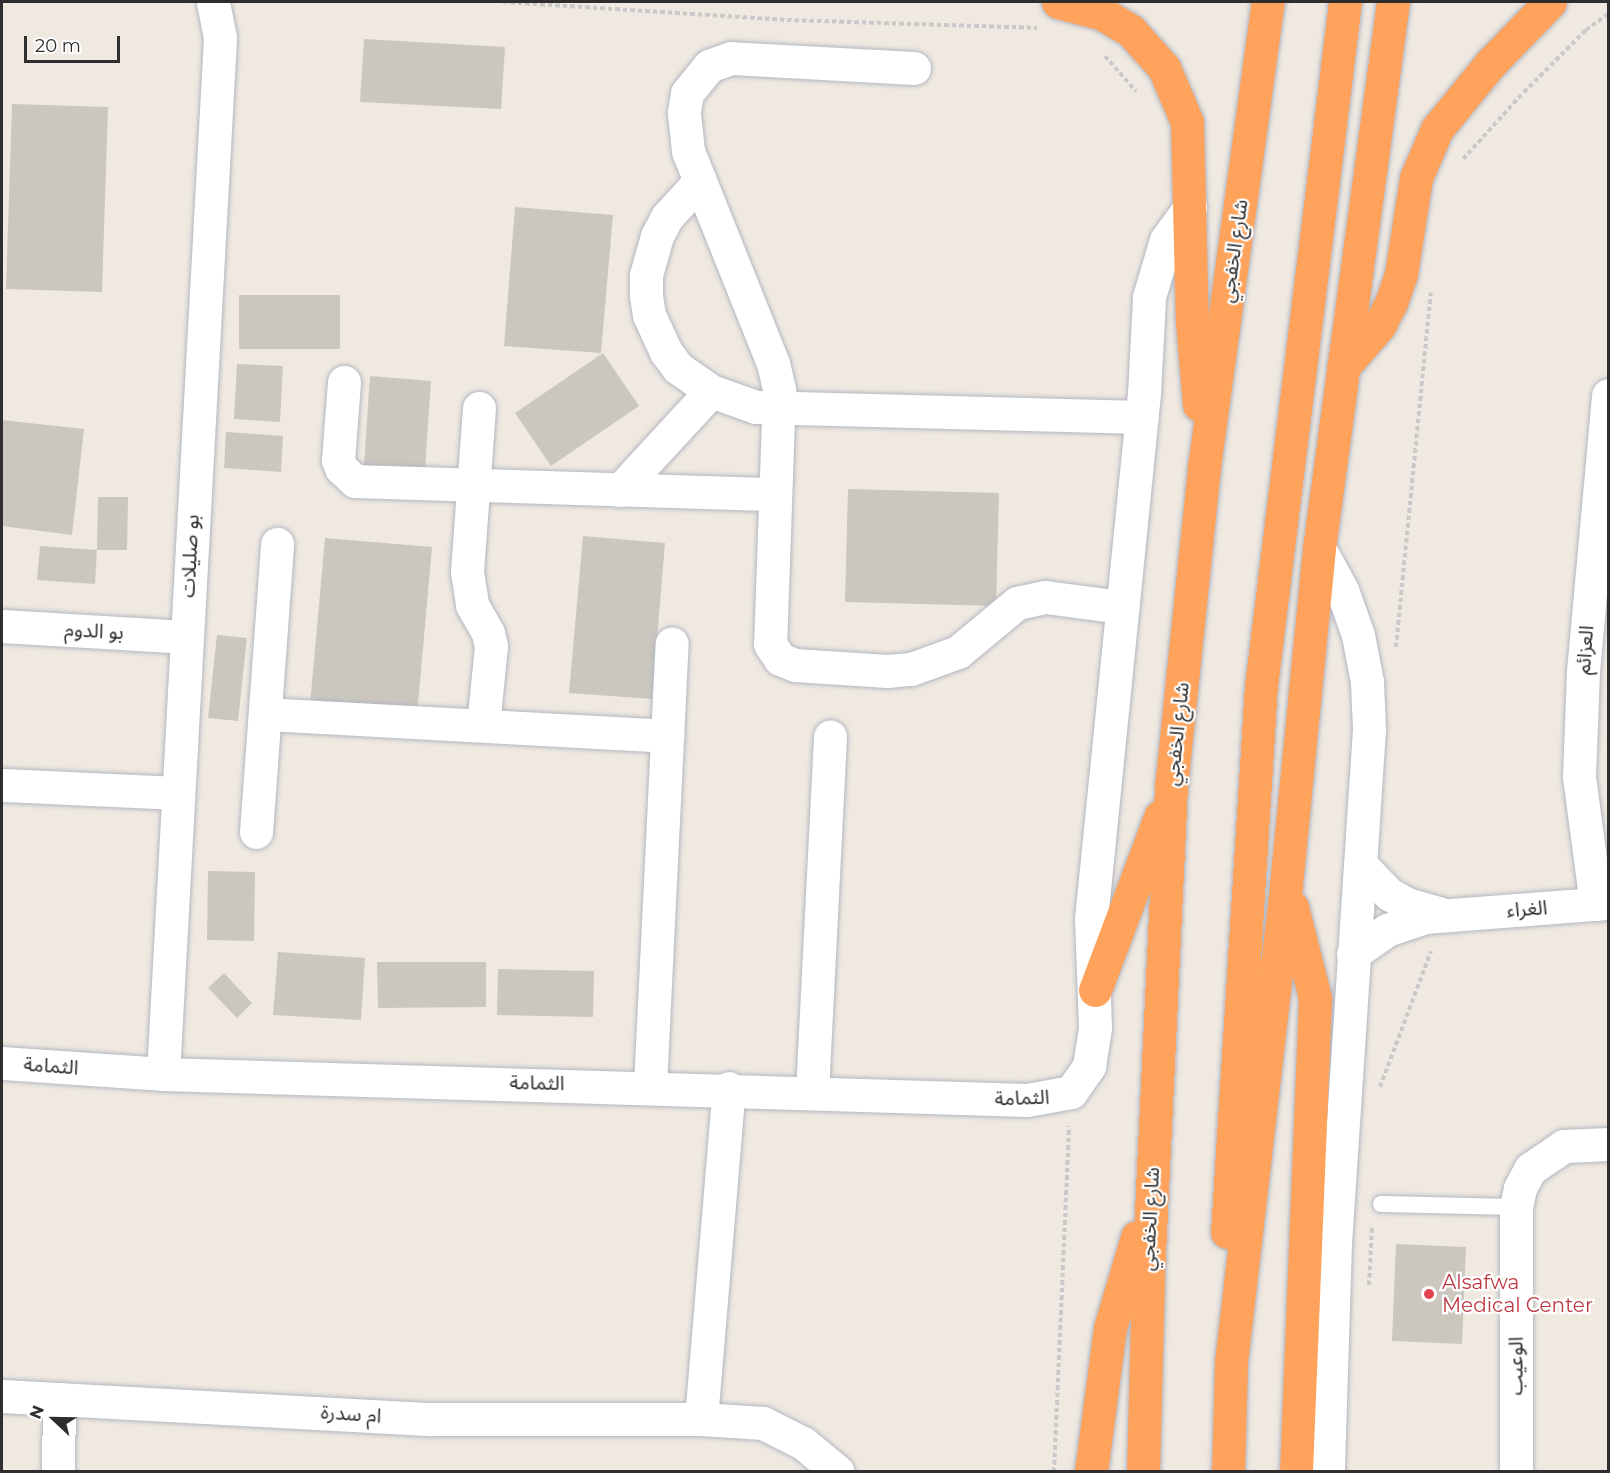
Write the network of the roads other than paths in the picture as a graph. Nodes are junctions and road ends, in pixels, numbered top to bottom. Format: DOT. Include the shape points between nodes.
graph roads {
  1 [pos="213,2"];
  2 [pos="235,2"];
  3 [pos="1268,2"];
  4 [pos="1345,2"];
  5 [pos="1393,2"];
  6 [pos="1550,2"];
  7 [pos="1052,15"];
  8 [pos="220,38"];
  9 [pos="914,68"];
  10 [pos="700,181"];
  11 [pos="1191,207"];
  12 [pos="1343,368"];
  13 [pos="344,382"];
  14 [pos="711,391"];
  15 [pos="1608,395"];
  16 [pos="479,408"];
  17 [pos="780,408"];
  18 [pos="1142,417"];
  19 [pos="1204,467"];
  20 [pos="474,486"];
  21 [pos="620,490"];
  22 [pos="775,494"];
  23 [pos="277,544"];
  24 [pos="1319,548"];
  25 [pos="1122,607"];
  26 [pos="2,626"];
  27 [pos="186,637"];
  28 [pos="672,644"];
  29 [pos="1596,671"];
  30 [pos="265,714"];
  31 [pos="483,725"];
  32 [pos="667,736"];
  33 [pos="830,736"];
  34 [pos="2,785"];
  35 [pos="1171,788"];
  36 [pos="178,793"];
  37 [pos="256,832"];
  38 [pos="1361,865"];
  39 [pos="1286,885"];
  40 [pos="1602,904"];
  41 [pos="1446,915"];
  42 [pos="1353,954"];
  43 [pos="1095,990"];
  44 [pos="2,1063"];
  45 [pos="163,1074"];
  46 [pos="650,1086"];
  47 [pos="729,1088"];
  48 [pos="812,1092"];
  49 [pos="1608,1144"];
  50 [pos="1152,1186"];
  51 [pos="1381,1204"];
  52 [pos="1516,1207"];
  53 [pos="1232,1362"];
  54 [pos="2,1396"];
  55 [pos="58,1399"];
  56 [pos="701,1419"];
  57 [pos="58,1472"];
  58 [pos="838,1472"];
  59 [pos="1091,1472"];
  60 [pos="1143,1472"];
  61 [pos="1228,1472"];
  62 [pos="1296,1472"];
  63 [pos="1328,1472"];
  64 [pos="1516,1472"];
  1 -- 8 [label="street, بو صليلات"];
  2 -- 8 [label="street, بو صليلات"];
  3 -- 19 [label="highway, شارع الخفجي"];
  4 -- 53 [label="highway" via="1261,686 1226,1218"];
  5 -- 12 [label="highway"];
  6 -- 12 [label="highway" via="1490,64 1437,129 1416,178 1401,274 1392,300 1379,326"];
  7 -- 11 [label="highway" via="1103,14 1131,31 1164,68 1187,122"];
  8 -- 27 [label="street, بو صليلات"];
  9 -- 10 [label="street" via="742,57 709,66 692,82 684,113 687,150"];
  10 -- 14 [label="street" via="667,217 657,236 646,275 646,296 652,325 666,352 678,368"];
  10 -- 17 [label="street" via="773,363"];
  11 -- 18 [label="street" via="1166,240 1152,278"];
  11 -- 19 [label="highway" via="1192,322"];
  12 -- 24 [label="highway"];
  13 -- 20 [label="street" via="338,460 347,475 366,483"];
  14 -- 17 [label="street" via="733,401"];
  14 -- 21 [label="street"];
  15 -- 29 [label="street, العزائم"];
  16 -- 20 [label="street"];
  17 -- 18 [label="street"];
  17 -- 22 [label="street"];
  18 -- 25 [label="street"];
  19 -- 35 [label="highway, شارع الخفجي"];
  20 -- 21 [label="street"];
  20 -- 31 [label="street" via="468,589 491,646"];
  21 -- 22 [label="street"];
  22 -- 25 [label="street" via="768,635 774,653 787,663 887,671 912,669 958,652 1017,603 1046,597"];
  23 -- 30 [label="street"];
  24 -- 38 [label="street" via="1342,590 1358,635 1367,682 1369,729"];
  24 -- 39 [label="highway"];
  25 -- 43 [label="street" via="1091,919"];
  26 -- 27 [label="street, بو الدوم"];
  27 -- 36 [label="street, بو صليلات"];
  28 -- 32 [label="street"];
  29 -- 40 [label="street, العزائم" via="1579,776"];
  30 -- 31 [label="street"];
  30 -- 37 [label="street"];
  31 -- 32 [label="street"];
  32 -- 46 [label="street"];
  33 -- 48 [label="street"];
  34 -- 36 [label="street"];
  35 -- 43 [label="highway"];
  35 -- 50 [label="highway, شارع الخفجي"];
  36 -- 45 [label="street, بو صليلات"];
  38 -- 41 [label="street, الغراء" via="1389,894 1416,908"];
  38 -- 42 [label="street"];
  39 -- 53 [label="highway"];
  39 -- 62 [label="highway" via="1315,998"];
  40 -- 41 [label="street, الغراء"];
  41 -- 42 [label="street, الغراء" via="1405,922"];
  42 -- 63 [label="street" via="1335,1243"];
  43 -- 48 [label="street, الثمامة" via="1089,1066 1071,1092 1027,1100"];
  44 -- 45 [label="street, الثمامة"];
  45 -- 46 [label="street, الثمامة"];
  46 -- 47 [label="street, الثمامة"];
  47 -- 48 [label="street, الثمامة"];
  47 -- 56 [label="street"];
  49 -- 52 [label="street, الوعيب" via="1564,1146 1545,1155 1530,1169"];
  50 -- 59 [label="highway" via="1110,1328"];
  50 -- 60 [label="highway, شارع الخفجي"];
  51 -- 52 [label="lane"];
  52 -- 64 [label="street, الوعيب"];
  53 -- 61 [label="highway"];
  54 -- 55 [label="street, ام سدرة"];
  55 -- 56 [label="street, ام سدرة" via="431,1419"];
  55 -- 57 [label="street"];
  56 -- 58 [label="street, ام سدرة" via="763,1423 803,1443"];
}
